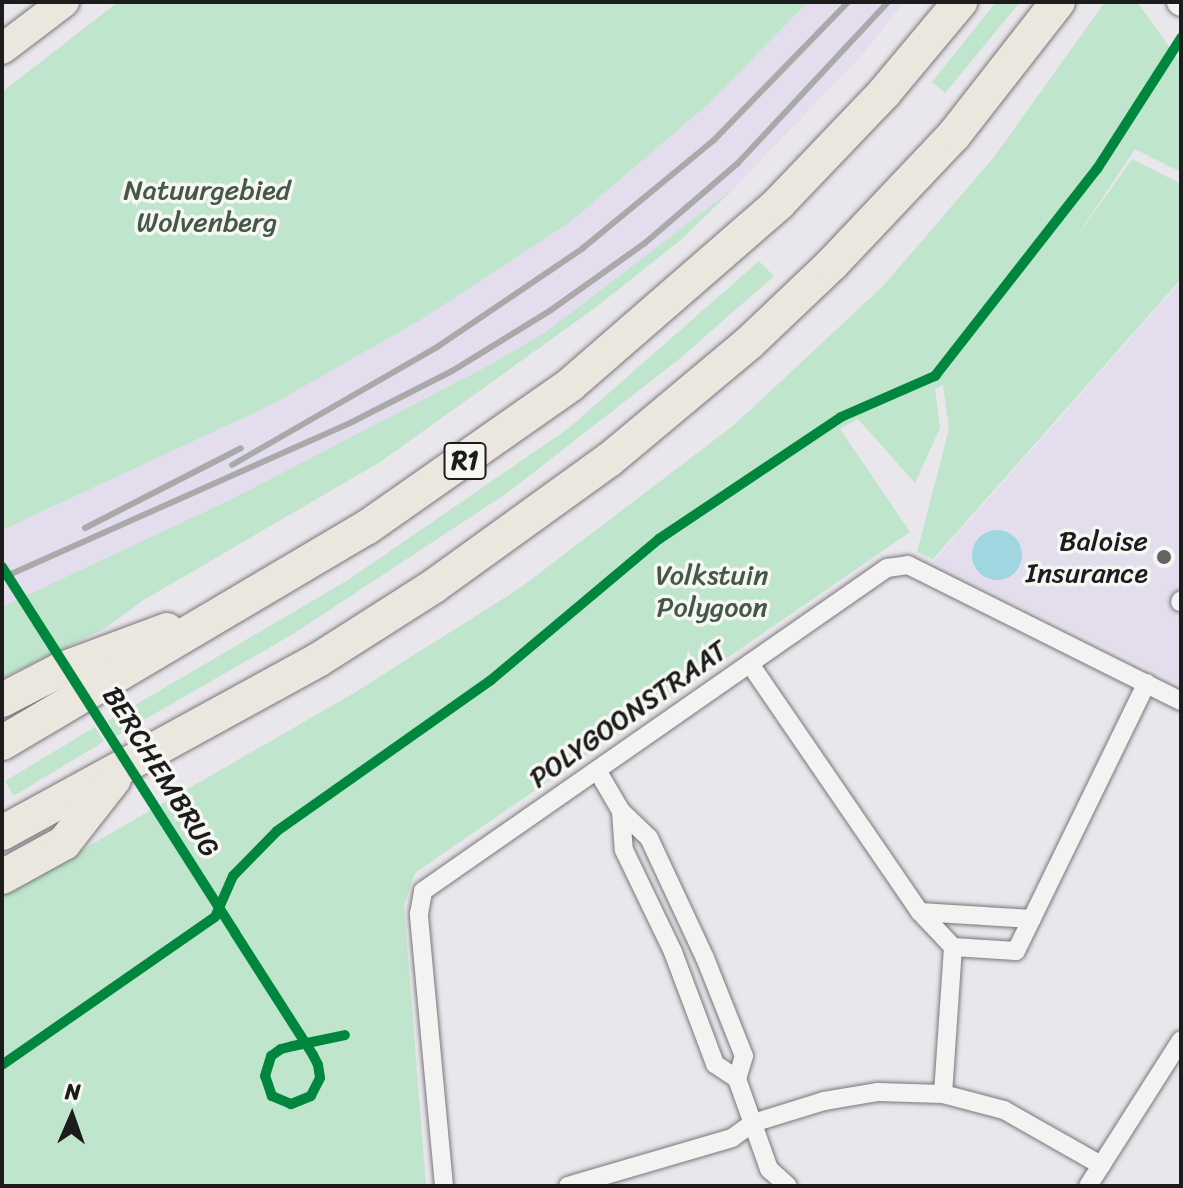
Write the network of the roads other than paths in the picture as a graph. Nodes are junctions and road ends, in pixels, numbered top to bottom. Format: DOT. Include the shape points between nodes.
graph roads {
  1 [pos="64,2"];
  2 [pos="960,2"];
  3 [pos="1058,2"];
  4 [pos="2,49"];
  5 [pos="246,600"];
  6 [pos="750,664"];
  7 [pos="1147,683"];
  8 [pos="2,700"];
  9 [pos="1181,701"];
  10 [pos="2,743"];
  11 [pos="122,769"];
  12 [pos="597,770"];
  13 [pos="621,811"];
  14 [pos="2,833"];
  15 [pos="2,877"];
  16 [pos="920,912"];
  17 [pos="1032,919"];
  18 [pos="953,947"];
  19 [pos="1181,1040"];
  20 [pos="737,1079"];
  21 [pos="943,1094"];
  22 [pos="753,1123"];
  23 [pos="1101,1165"];
  24 [pos="765,1177"];
  25 [pos="444,1186"];
  26 [pos="568,1186"];
  27 [pos="788,1186"];
  28 [pos="1088,1186"];
  1 -- 4 [label="main road"];
  2 -- 5 [label="highway, R1" via="884,93 779,203 581,376 366,528"];
  3 -- 11 [label="highway" via="954,135 864,231 769,324 657,421 434,586 279,683"];
  5 -- 8 [label="highway" via="60,670"];
  5 -- 10 [label="highway, R1"];
  6 -- 7 [label="street, POLYGOONSTRAAT" via="887,568 908,565"];
  6 -- 12 [label="street, POLYGOONSTRAAT"];
  6 -- 16 [label="street"];
  7 -- 9 [label="street"];
  7 -- 17 [label="street"];
  11 -- 14 [label="highway"];
  11 -- 15 [label="highway" via="64,843"];
  12 -- 13 [label="street"];
  12 -- 25 [label="street, POLYGOONSTRAAT" via="423,891 419,914"];
  13 -- 20 [label="street" via="624,850 673,952 715,1064"];
  13 -- 20 [label="street" via="649,838 718,987 744,1056"];
  16 -- 17 [label="street"];
  16 -- 18 [label="street"];
  17 -- 18 [label="street" via="1016,951"];
  18 -- 21 [label="street"];
  19 -- 23 [label="street"];
  20 -- 22 [label="street"];
  21 -- 22 [label="street" via="878,1092"];
  21 -- 23 [label="street" via="1004,1110"];
  22 -- 24 [label="street"];
  22 -- 26 [label="street" via="732,1138"];
  23 -- 28 [label="street"];
  24 -- 27 [label="street"];
}
